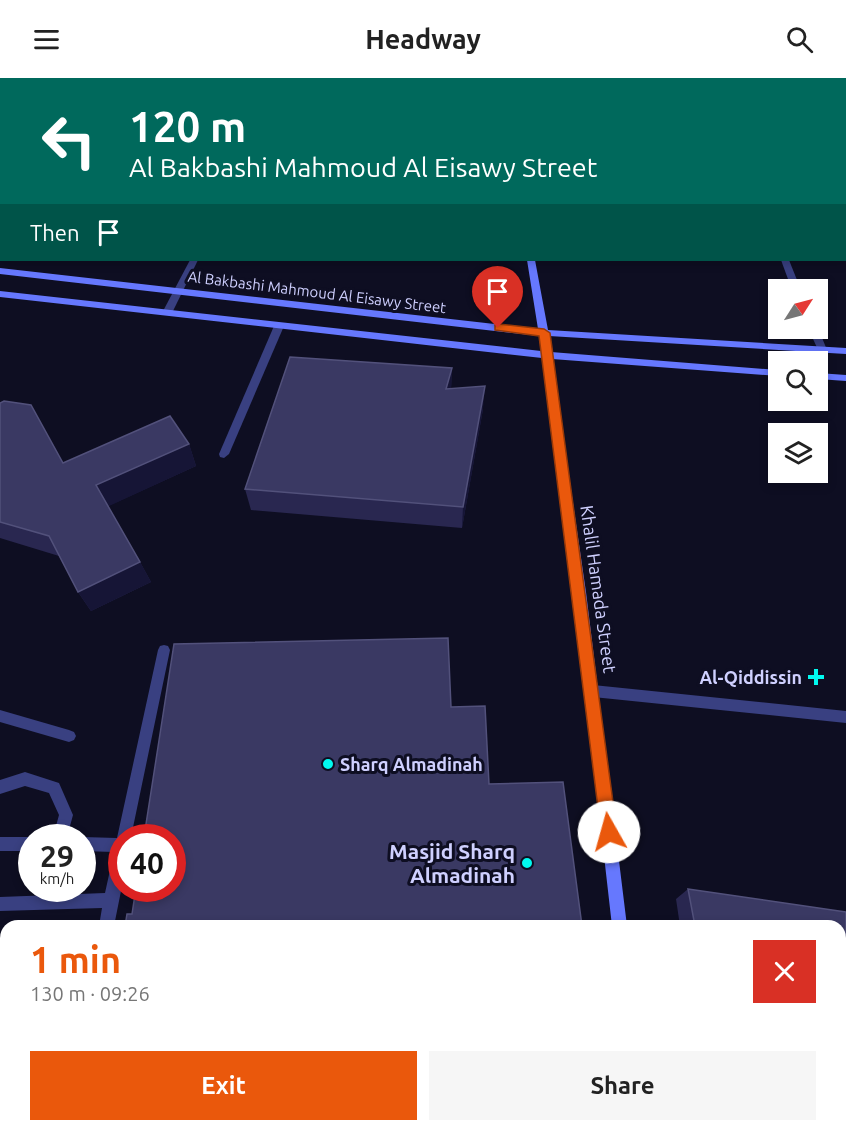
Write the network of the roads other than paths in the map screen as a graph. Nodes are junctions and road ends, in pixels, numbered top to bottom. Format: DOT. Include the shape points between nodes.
graph roads {
  1 [pos="193,261"];
  2 [pos="531,261"];
  3 [pos="784,261"];
  4 [pos="0,271"];
  5 [pos="792,279"];
  6 [pos="178,291"];
  7 [pos="0,294"];
  8 [pos="167,312"];
  9 [pos="279,326"];
  10 [pos="544,333"];
  11 [pos="818,339"];
  12 [pos="822,350"];
  13 [pos="846,351"];
  14 [pos="547,355"];
  15 [pos="768,372"];
  16 [pos="828,377"];
  17 [pos="846,378"];
  18 [pos="224,454"];
  19 [pos="164,650"];
  20 [pos="593,691"];
  21 [pos="0,716"];
  22 [pos="846,717"];
  23 [pos="69,736"];
  24 [pos="0,787"];
  25 [pos="64,824"];
  26 [pos="127,824"];
  27 [pos="0,844"];
  28 [pos="18,844"];
  29 [pos="108,900"];
  30 [pos="111,902"];
  31 [pos="0,904"];
  32 [pos="107,920"];
  33 [pos="619,920"];
  1 -- 6 [label="street"];
  2 -- 10 [label="street, Khalil Hamada Street"];
  3 -- 5 [label="street"];
  4 -- 6 [label="street, Al Bakbashi Mahmoud Al Eisawy Street"];
  6 -- 8 [label="street"];
  6 -- 10 [label="street, Al Bakbashi Mahmoud Al Eisawy Street"];
  7 -- 8 [label="street, Al Bakbashi Mahmoud Al Eisawy Street"];
  8 -- 9 [label="street, Al Bakbashi Mahmoud Al Eisawy Street"];
  9 -- 14 [label="street, Al Bakbashi Mahmoud Al Eisawy Street"];
  9 -- 18 [label="street"];
  10 -- 12 [label="street, Al Bakbashi Mahmoud Al Eisawy Street"];
  10 -- 14 [label="street, Khalil Hamada Street"];
  11 -- 12 [label="street"];
  12 -- 13 [label="street, Al Bakbashi Mahmoud Al Eisawy Street"];
  14 -- 15 [label="street, Al Bakbashi Mahmoud Al Eisawy Street"];
  14 -- 20 [label="street, Khalil Hamada Street"];
  16 -- 17 [label="street"];
  19 -- 26 [label="street"];
  20 -- 22 [label="street"];
  20 -- 33 [label="street, Khalil Hamada Street"];
  21 -- 23 [label="street"];
  24 -- 25 [label="street" via="25,778 54,788 66,815"];
  27 -- 28 [label="street"];
  29 -- 31 [label="street"];
  30 -- 32 [label="street"];
}
